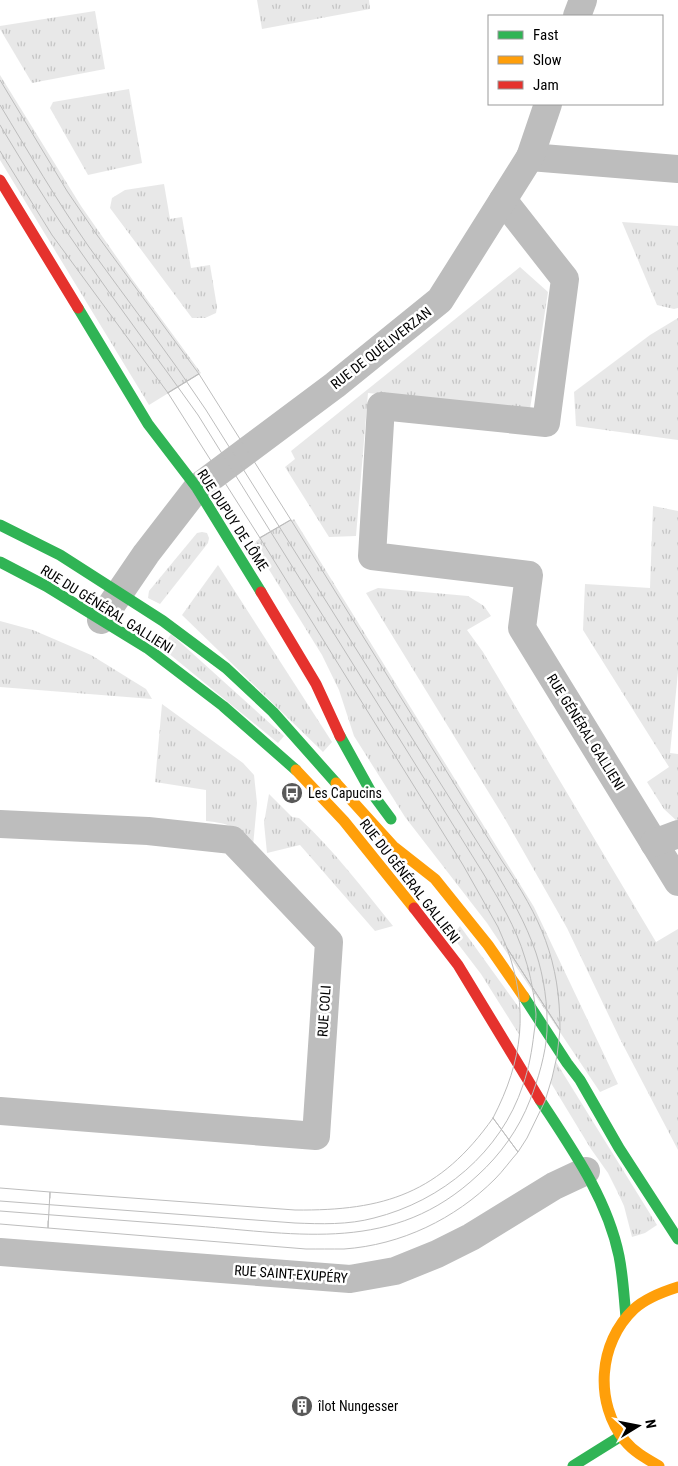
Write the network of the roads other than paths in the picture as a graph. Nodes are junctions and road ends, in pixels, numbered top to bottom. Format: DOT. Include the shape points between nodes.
graph roads {
  1 [pos="583,0"];
  2 [pos="577,15"];
  3 [pos="548,105"];
  4 [pos="530,156"];
  5 [pos="678,169"];
  6 [pos="0,180"];
  7 [pos="503,200"];
  8 [pos="197,488"];
  9 [pos="0,524"];
  10 [pos="0,562"];
  11 [pos="119,592"];
  12 [pos="101,620"];
  13 [pos="0,824"];
  14 [pos="400,832"];
  15 [pos="666,838"];
  16 [pos="412,848"];
  17 [pos="435,879"];
  18 [pos="678,882"];
  19 [pos="0,1111"];
  20 [pos="586,1171"];
  21 [pos="678,1239"];
  22 [pos="0,1252"];
  23 [pos="678,1287"];
  24 [pos="626,1317"];
  25 [pos="621,1436"];
  26 [pos="573,1466"];
  27 [pos="660,1466"];
  1 -- 2 [label="street"];
  3 -- 4 [label="street, RUE DE QUÉLIVERZAN"];
  4 -- 5 [label="street"];
  4 -- 7 [label="street, RUE DE QUÉLIVERZAN"];
  6 -- 8 [label="main road, RUE DUPUY DE LÔME" via="148,424"];
  7 -- 8 [label="street, RUE DE QUÉLIVERZAN" via="440,300"];
  7 -- 15 [label="street, RUE GÉNÉRAL GALLIENI" via="565,279 546,423 381,406 372,556 529,575 522,628"];
  8 -- 11 [label="street, RUE DE QUÉLIVERZAN"];
  8 -- 14 [label="main road, RUE DUPUY DE LÔME" via="316,684 371,792"];
  9 -- 11 [label="main road, RUE DU GÉNÉRAL GALLIENI" via="60,555"];
  10 -- 12 [label="main road, RUE DU GÉNÉRAL GALLIENI"];
  11 -- 12 [label="street, RUE DE QUÉLIVERZAN"];
  11 -- 17 [label="main road, RUE DU GÉNÉRAL GALLIENI" via="226,668 273,712 393,846"];
  12 -- 20 [label="main road, RUE DU GÉNÉRAL GALLIENI" via="147,648 223,706 298,772 344,821 458,965"];
  13 -- 19 [label="street, RUE COLI" via="148,831 232,840 329,942 316,1136"];
  15 -- 18 [label="street, RUE GÉNÉRAL GALLIENI"];
  16 -- 17 [label="main road"];
  17 -- 21 [label="main road, RUE DU GÉNÉRAL GALLIENI" via="511,977 580,1080"];
  20 -- 22 [label="street, RUE SAINT-EXUPÉRY" via="554,1186 438,1254 395,1271 350,1279"];
  20 -- 24 [label="main road, RUE DU GÉNÉRAL GALLIENI" via="608,1216 619,1256"];
  23 -- 24 [label="main road" via="644,1300"];
  24 -- 25 [label="main road" via="609,1344 603,1375 607,1407"];
  25 -- 26 [label="main road"];
  25 -- 27 [label="main road" via="639,1455"];
}
